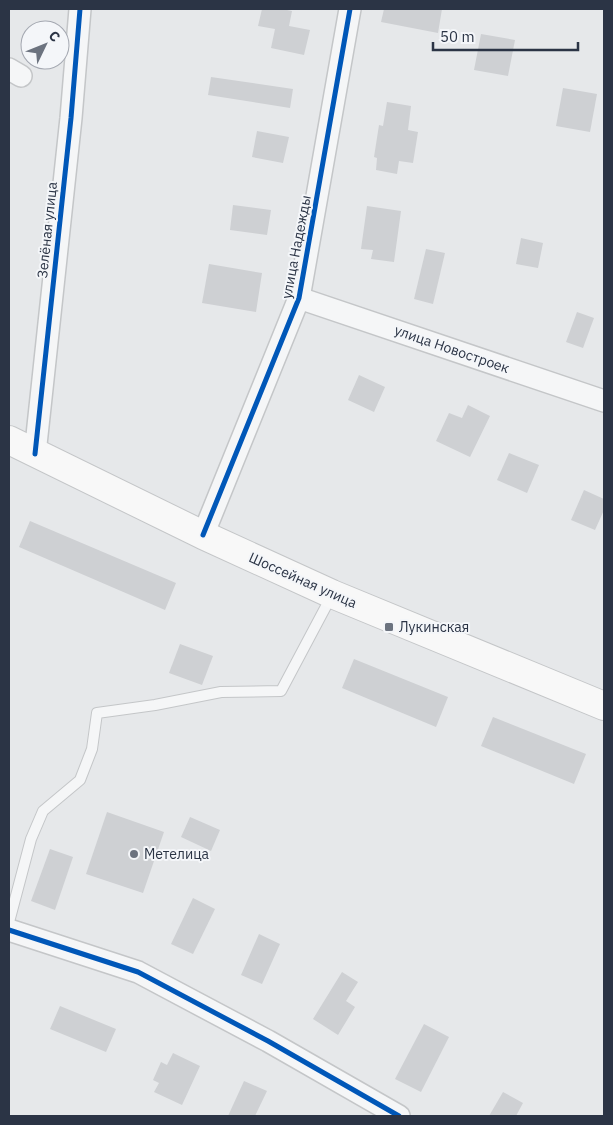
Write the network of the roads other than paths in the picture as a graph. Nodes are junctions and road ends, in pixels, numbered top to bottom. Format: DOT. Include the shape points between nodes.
graph roads {
  1 [pos="80,9"];
  2 [pos="350,9"];
  3 [pos="299,298"];
  4 [pos="604,401"];
  5 [pos="9,440"];
  6 [pos="35,454"];
  7 [pos="203,535"];
  8 [pos="332,594"];
  9 [pos="604,706"];
  10 [pos="9,922"];
  11 [pos="9,930"];
  12 [pos="399,1116"];
  1 -- 6 [label="street, Зелёная улица"];
  2 -- 3 [label="street, улица Надежды"];
  3 -- 4 [label="street, улица Новостроек"];
  3 -- 7 [label="street, улица Надежды"];
  5 -- 6 [label="main road, Шоссейная улица"];
  6 -- 7 [label="main road, Шоссейная улица"];
  7 -- 8 [label="main road, Шоссейная улица"];
  8 -- 9 [label="main road, Шоссейная улица"];
  8 -- 10 [label="lane" via="281,691 221,692 97,713 92,749 80,780 43,811 31,839"];
  11 -- 12 [label="street" via="138,972"];
}
